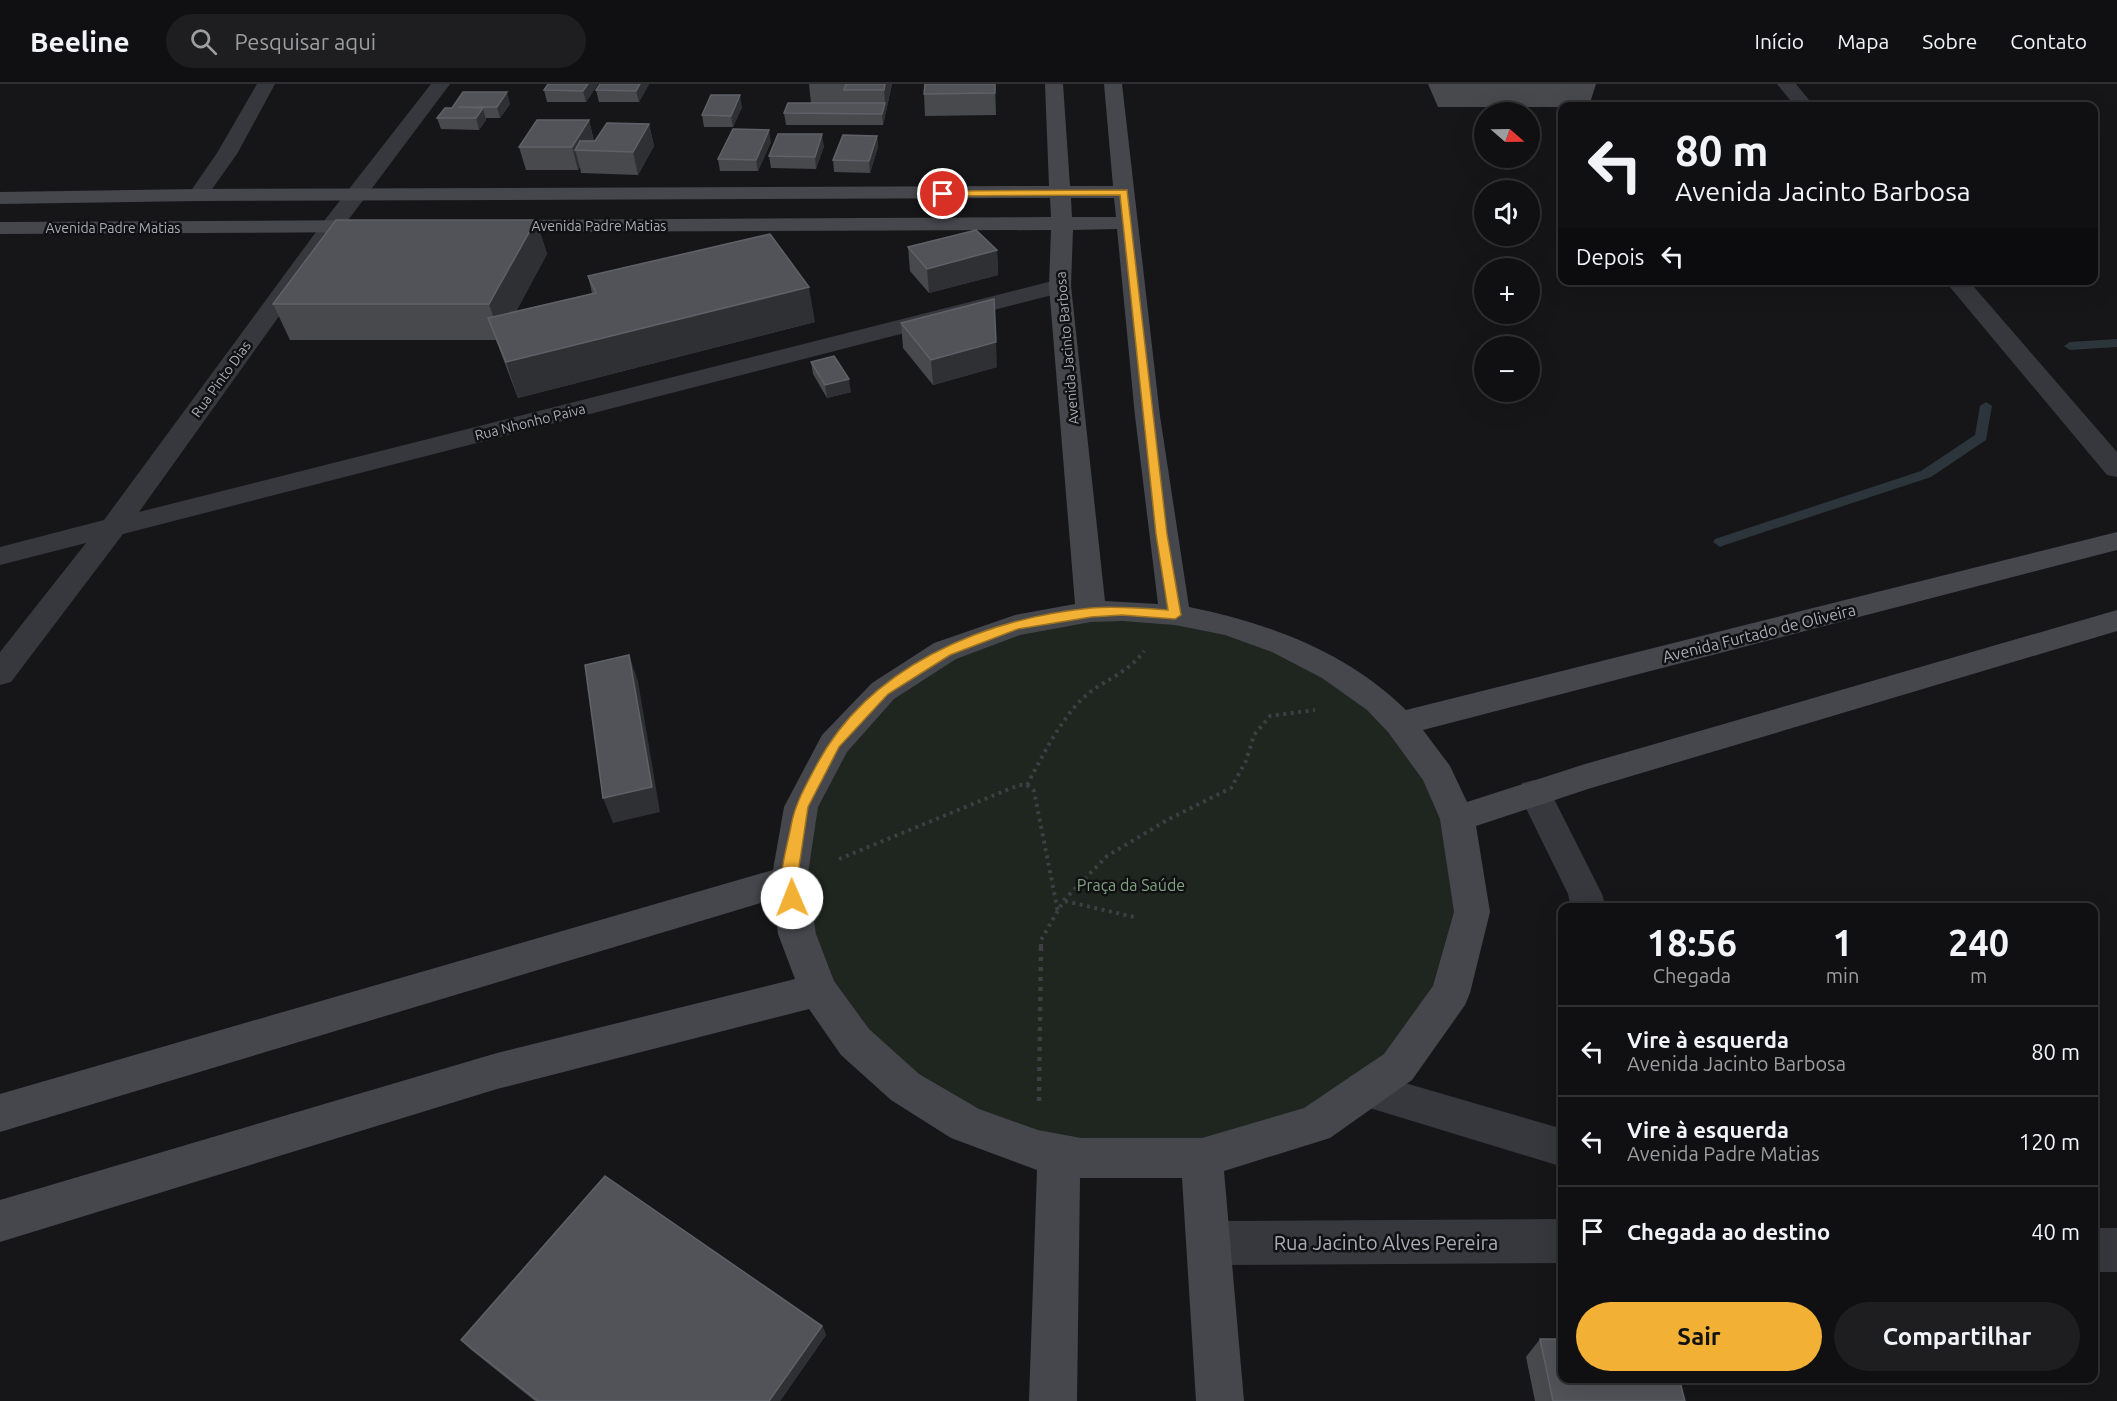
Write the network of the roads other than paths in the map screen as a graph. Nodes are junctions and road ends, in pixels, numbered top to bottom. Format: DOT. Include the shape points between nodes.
graph roads {
  1 [pos="266,84"];
  2 [pos="441,84"];
  3 [pos="1054,84"];
  4 [pos="1113,84"];
  5 [pos="1786,84"];
  6 [pos="1802,102"];
  7 [pos="1124,192"];
  8 [pos="1060,193"];
  9 [pos="198,195"];
  10 [pos="356,196"];
  11 [pos="0,198"];
  12 [pos="1126,224"];
  13 [pos="1062,225"];
  14 [pos="332,226"];
  15 [pos="392,226"];
  16 [pos="476,226"];
  17 [pos="0,228"];
  18 [pos="1959,285"];
  19 [pos="1060,286"];
  20 [pos="2117,469"];
  21 [pos="112,529"];
  22 [pos="2117,541"];
  23 [pos="0,556"];
  24 [pos="1091,612"];
  25 [pos="1175,615"];
  26 [pos="2117,620"];
  27 [pos="0,674"];
  28 [pos="1400,724"];
  29 [pos="1534,792"];
  30 [pos="1457,819"];
  31 [pos="789,880"];
  32 [pos="1588,903"];
  33 [pos="819,990"];
  34 [pos="1364,1089"];
  35 [pos="0,1113"];
  36 [pos="1558,1147"];
  37 [pos="1048,1152"];
  38 [pos="1202,1158"];
  39 [pos="0,1221"];
  40 [pos="1558,1237"];
  41 [pos="1210,1243"];
  42 [pos="2098,1250"];
  43 [pos="2117,1250"];
  44 [pos="1053,1401"];
  45 [pos="1220,1401"];
  1 -- 9 [label="street" via="227,154"];
  2 -- 10 [label="street, Rua Pinto Dias"];
  3 -- 8 [label="main road, Avenida Jacinto Barbosa"];
  4 -- 7 [label="main road"];
  5 -- 6 [label="street"];
  7 -- 8 [label="main road, Avenida Padre Matias"];
  7 -- 12 [label="main road"];
  8 -- 10 [label="main road, Avenida Padre Matias"];
  8 -- 13 [label="main road, Avenida Jacinto Barbosa"];
  9 -- 10 [label="main road, Avenida Padre Matias"];
  9 -- 11 [label="main road, Avenida Padre Matias"];
  10 -- 14 [label="street, Rua Pinto Dias"];
  12 -- 13 [label="main road, Avenida Padre Matias"];
  12 -- 25 [label="main road"];
  13 -- 16 [label="main road, Avenida Padre Matias"];
  13 -- 19 [label="main road, Avenida Jacinto Barbosa"];
  14 -- 15 [label="main road, Avenida Padre Matias"];
  14 -- 17 [label="main road, Avenida Padre Matias"];
  14 -- 21 [label="street, Rua Pinto Dias"];
  18 -- 20 [label="street"];
  19 -- 21 [label="street, Rua Nhonho Paiva"];
  19 -- 24 [label="main road, Avenida Jacinto Barbosa"];
  21 -- 23 [label="street, Rua Nhonho Paiva"];
  21 -- 27 [label="street, Rua Pinto Dias"];
  22 -- 28 [label="main road, Avenida Furtado de Oliveira"];
  24 -- 25 [label="main road"];
  24 -- 31 [label="main road" via="1016,625 945,651 883,691 834,744 801,807"];
  25 -- 28 [label="main road" via="1230,626 1283,644 1333,670 1378,702"];
  26 -- 29 [label="main road"];
  28 -- 30 [label="main road" via="1438,775"];
  29 -- 30 [label="main road"];
  29 -- 32 [label="lane"];
  30 -- 34 [label="main road" via="1473,912 1451,993 1398,1067"];
  31 -- 33 [label="main road" via="797,934"];
  31 -- 35 [label="main road"];
  33 -- 37 [label="main road" via="855,1042 905,1087 966,1124"];
  33 -- 39 [label="main road" via="497,1071"];
  34 -- 36 [label="lane"];
  34 -- 38 [label="main road" via="1315,1124"];
  37 -- 38 [label="main road" via="1081,1158"];
  37 -- 44 [label="main road"];
  38 -- 41 [label="main road"];
  40 -- 41 [label="street, Rua Jacinto Alves Pereira"];
  41 -- 45 [label="main road"];
  42 -- 43 [label="street"];
}
